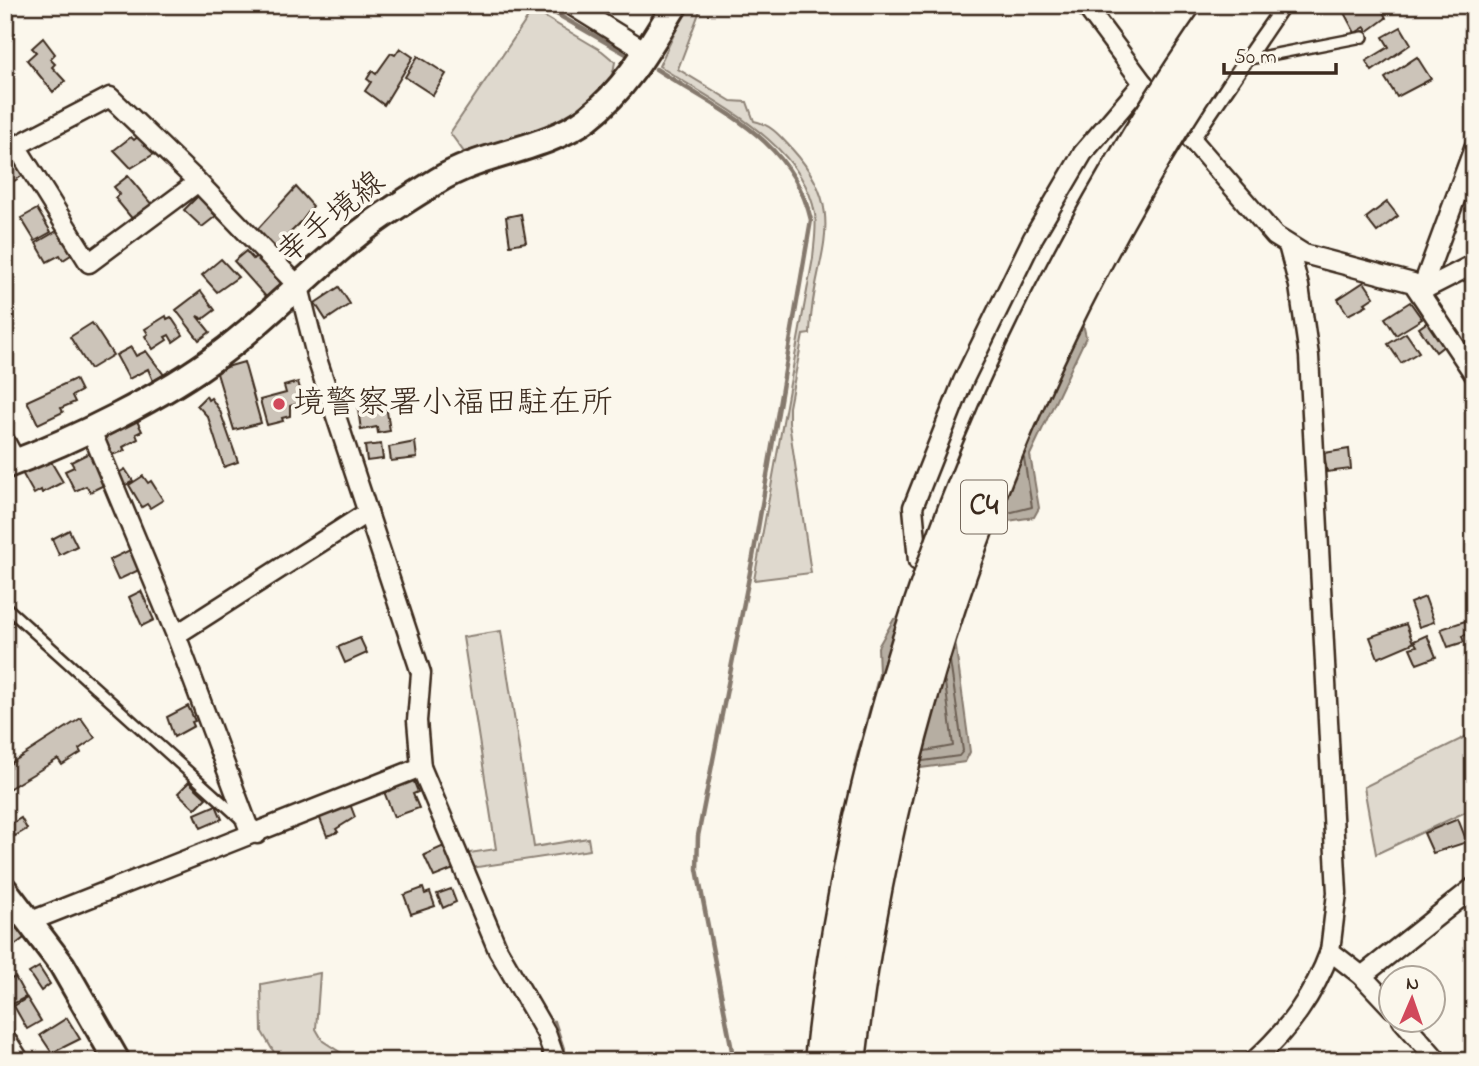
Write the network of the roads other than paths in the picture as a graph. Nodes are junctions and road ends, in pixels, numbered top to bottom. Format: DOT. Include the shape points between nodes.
graph roads {
  1 [pos="571,5"];
  2 [pos="675,5"];
  3 [pos="1085,5"];
  4 [pos="1225,5"];
  5 [pos="1254,5"];
  6 [pos="1280,5"];
  7 [pos="1363,37"];
  8 [pos="647,52"];
  9 [pos="1240,62"];
  10 [pos="1143,83"];
  11 [pos="1190,138"];
  12 [pos="10,147"];
  13 [pos="1474,148"];
  14 [pos="198,182"];
  15 [pos="1288,245"];
  16 [pos="1474,264"];
  17 [pos="299,287"];
  18 [pos="1421,291"];
  19 [pos="1474,374"];
  20 [pos="90,428"];
  21 [pos="5,432"];
  22 [pos="13,463"];
  23 [pos="368,512"];
  24 [pos="918,561"];
  25 [pos="5,606"];
  26 [pos="176,635"];
  27 [pos="421,767"];
  28 [pos="252,830"];
  29 [pos="1474,887"];
  30 [pos="5,890"];
  31 [pos="31,921"];
  32 [pos="1331,951"];
  33 [pos="1362,976"];
  34 [pos="1378,994"];
  35 [pos="1414,1034"];
  36 [pos="5,1038"];
  37 [pos="20,1061"];
  38 [pos="117,1061"];
  39 [pos="556,1061"];
  40 [pos="821,1061"];
  41 [pos="849,1061"];
  42 [pos="1254,1061"];
  43 [pos="1438,1061"];
  1 -- 8 [label="street"];
  2 -- 8 [label="main road, 幸手境線"];
  3 -- 10 [label="street"];
  4 -- 40 [label="highway, C4, bridge" via="1119,165 1057,280 957,500 875,755 843,895"];
  5 -- 41 [label="highway, C4, bridge" via="1148,165 1093,264 1029,396 984,509 938,638 902,762 873,899"];
  6 -- 9 [label="street"];
  7 -- 9 [label="lane"];
  8 -- 17 [label="main road, 幸手境線" via="612,98 586,120 556,136 441,179 365,228"];
  9 -- 11 [label="street"];
  10 -- 11 [label="street"];
  10 -- 24 [label="street" via="1083,153 1032,238 963,381 913,507"];
  11 -- 15 [label="street" via="1275,236"];
  12 -- 14 [label="street" via="110,97"];
  12 -- 14 [label="street" via="89,262"];
  13 -- 18 [label="street"];
  14 -- 17 [label="street"];
  15 -- 18 [label="street" via="1332,262 1401,278"];
  15 -- 32 [label="street" via="1309,356 1337,893"];
  16 -- 18 [label="street"];
  17 -- 20 [label="main road, 幸手境線" via="221,354"];
  17 -- 23 [label="street" via="317,359"];
  18 -- 19 [label="street"];
  20 -- 22 [label="main road, 幸手境線"];
  20 -- 26 [label="street"];
  21 -- 22 [label="lane"];
  23 -- 26 [label="street"];
  23 -- 27 [label="street" via="421,673 417,721"];
  25 -- 28 [label="lane"];
  26 -- 28 [label="street"];
  27 -- 28 [label="street"];
  27 -- 39 [label="street" via="498,950 546,1033"];
  28 -- 31 [label="street"];
  29 -- 33 [label="street"];
  30 -- 31 [label="main road"];
  31 -- 38 [label="main road" via="69,975"];
  32 -- 33 [label="street"];
  32 -- 42 [label="street" via="1300,1013"];
  33 -- 34 [label="street"];
  35 -- 43 [label="street"];
  36 -- 37 [label="street"];
}
